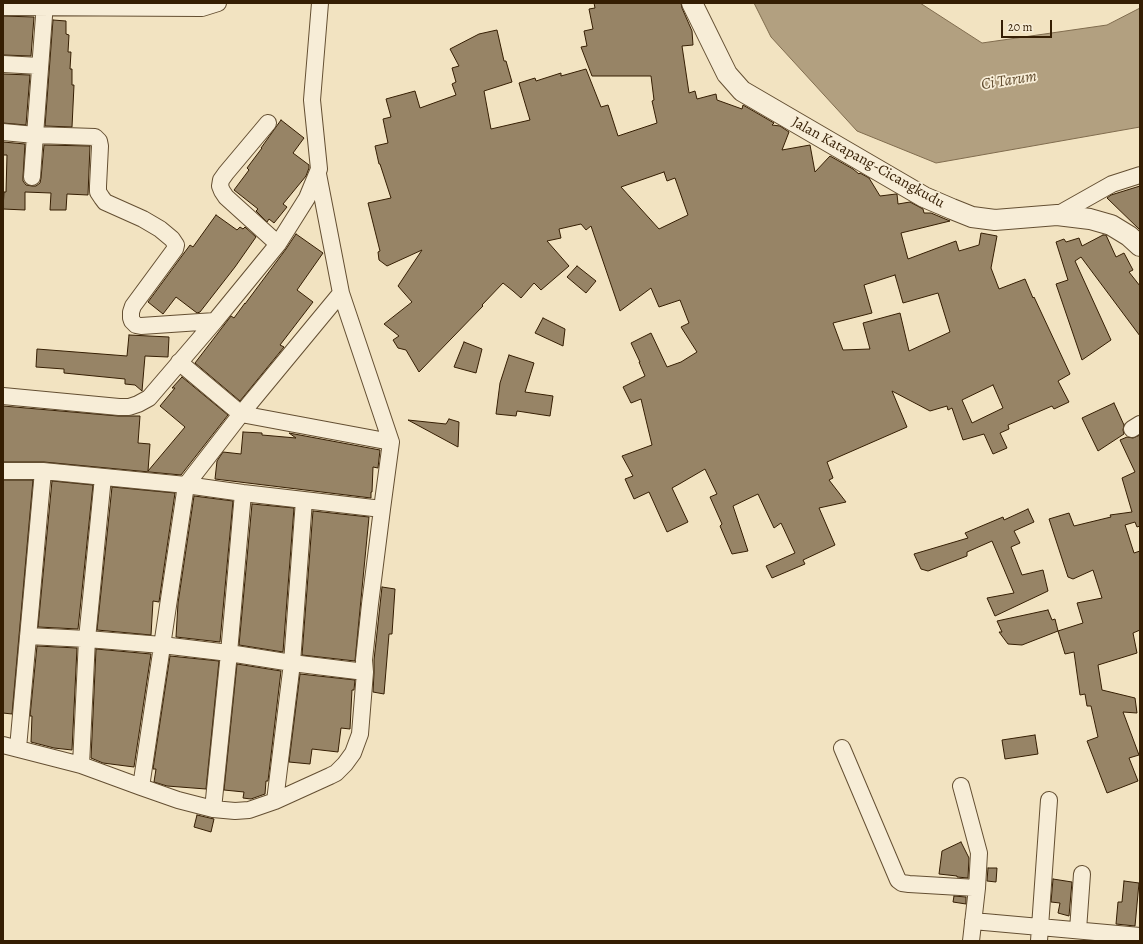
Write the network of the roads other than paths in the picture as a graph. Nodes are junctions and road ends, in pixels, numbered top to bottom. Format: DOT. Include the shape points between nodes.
graph roads {
  1 [pos="218,3"];
  2 [pos="320,3"];
  3 [pos="692,3"];
  4 [pos="45,5"];
  5 [pos="3,7"];
  6 [pos="3,64"];
  7 [pos="40,66"];
  8 [pos="268,123"];
  9 [pos="3,132"];
  10 [pos="35,135"];
  11 [pos="318,174"];
  12 [pos="1140,175"];
  13 [pos="32,177"];
  14 [pos="1057,215"];
  15 [pos="278,244"];
  16 [pos="1140,246"];
  17 [pos="342,293"];
  18 [pos="215,321"];
  19 [pos="179,362"];
  20 [pos="3,396"];
  21 [pos="241,414"];
  22 [pos="391,442"];
  23 [pos="3,471"];
  24 [pos="43,471"];
  25 [pos="104,477"];
  26 [pos="186,484"];
  27 [pos="244,493"];
  28 [pos="304,500"];
  29 [pos="382,508"];
  30 [pos="28,636"];
  31 [pos="87,639"];
  32 [pos="162,645"];
  33 [pos="229,653"];
  34 [pos="292,663"];
  35 [pos="364,672"];
  36 [pos="11,747"];
  37 [pos="842,748"];
  38 [pos="81,765"];
  39 [pos="961,786"];
  40 [pos="141,787"];
  41 [pos="1049,800"];
  42 [pos="275,801"];
  43 [pos="213,809"];
  44 [pos="1082,874"];
  45 [pos="977,888"];
  46 [pos="973,921"];
  47 [pos="1078,930"];
  48 [pos="1040,934"];
  49 [pos="1140,936"];
  50 [pos="971,941"];
  1 -- 4 [label="street" via="202,8"];
  2 -- 11 [label="street" via="312,100"];
  3 -- 14 [label="street, Jalan Katapang-Cicangkudu" via="727,74 742,91 768,107 924,197 972,217 995,220"];
  4 -- 5 [label="street"];
  4 -- 7 [label="street"];
  6 -- 7 [label="street"];
  7 -- 10 [label="street"];
  8 -- 15 [label="street" via="226,173 220,186 226,197"];
  9 -- 10 [label="street"];
  10 -- 13 [label="street"];
  10 -- 18 [label="street" via="95,137 100,146 98,192 105,202 143,219 175,242 175,249 133,306 130,312 132,322 142,326"];
  11 -- 15 [label="street" via="307,198"];
  11 -- 17 [label="street"];
  12 -- 14 [label="street" via="1112,184"];
  14 -- 16 [label="street, Jalan Katapang-Cicangkudu" via="1090,219 1111,225"];
  15 -- 18 [label="street"];
  17 -- 21 [label="street"];
  17 -- 22 [label="street"];
  18 -- 19 [label="street"];
  19 -- 20 [label="street" via="149,398 129,407"];
  19 -- 21 [label="street"];
  21 -- 22 [label="street"];
  21 -- 26 [label="street"];
  22 -- 29 [label="street"];
  23 -- 24 [label="street"];
  24 -- 25 [label="street"];
  24 -- 30 [label="street"];
  25 -- 26 [label="street"];
  25 -- 31 [label="street"];
  26 -- 27 [label="street"];
  26 -- 32 [label="street"];
  27 -- 28 [label="street"];
  27 -- 33 [label="street"];
  28 -- 29 [label="street"];
  28 -- 34 [label="street"];
  29 -- 35 [label="street"];
  30 -- 31 [label="street"];
  30 -- 36 [label="street"];
  31 -- 32 [label="street"];
  31 -- 38 [label="street"];
  32 -- 33 [label="street"];
  32 -- 40 [label="street"];
  33 -- 34 [label="street"];
  33 -- 43 [label="street"];
  34 -- 35 [label="street"];
  34 -- 42 [label="street"];
  35 -- 42 [label="street" via="360,734 353,753 336,773"];
  36 -- 38 [label="street"];
  37 -- 45 [label="street" via="898,880 909,884"];
  38 -- 40 [label="street"];
  39 -- 45 [label="street" via="979,847"];
  40 -- 43 [label="street"];
  41 -- 48 [label="street"];
  42 -- 43 [label="street" via="249,810"];
  44 -- 47 [label="street"];
  45 -- 46 [label="street"];
  46 -- 48 [label="street"];
  46 -- 50 [label="street"];
  47 -- 48 [label="street"];
  47 -- 49 [label="street"];
}
